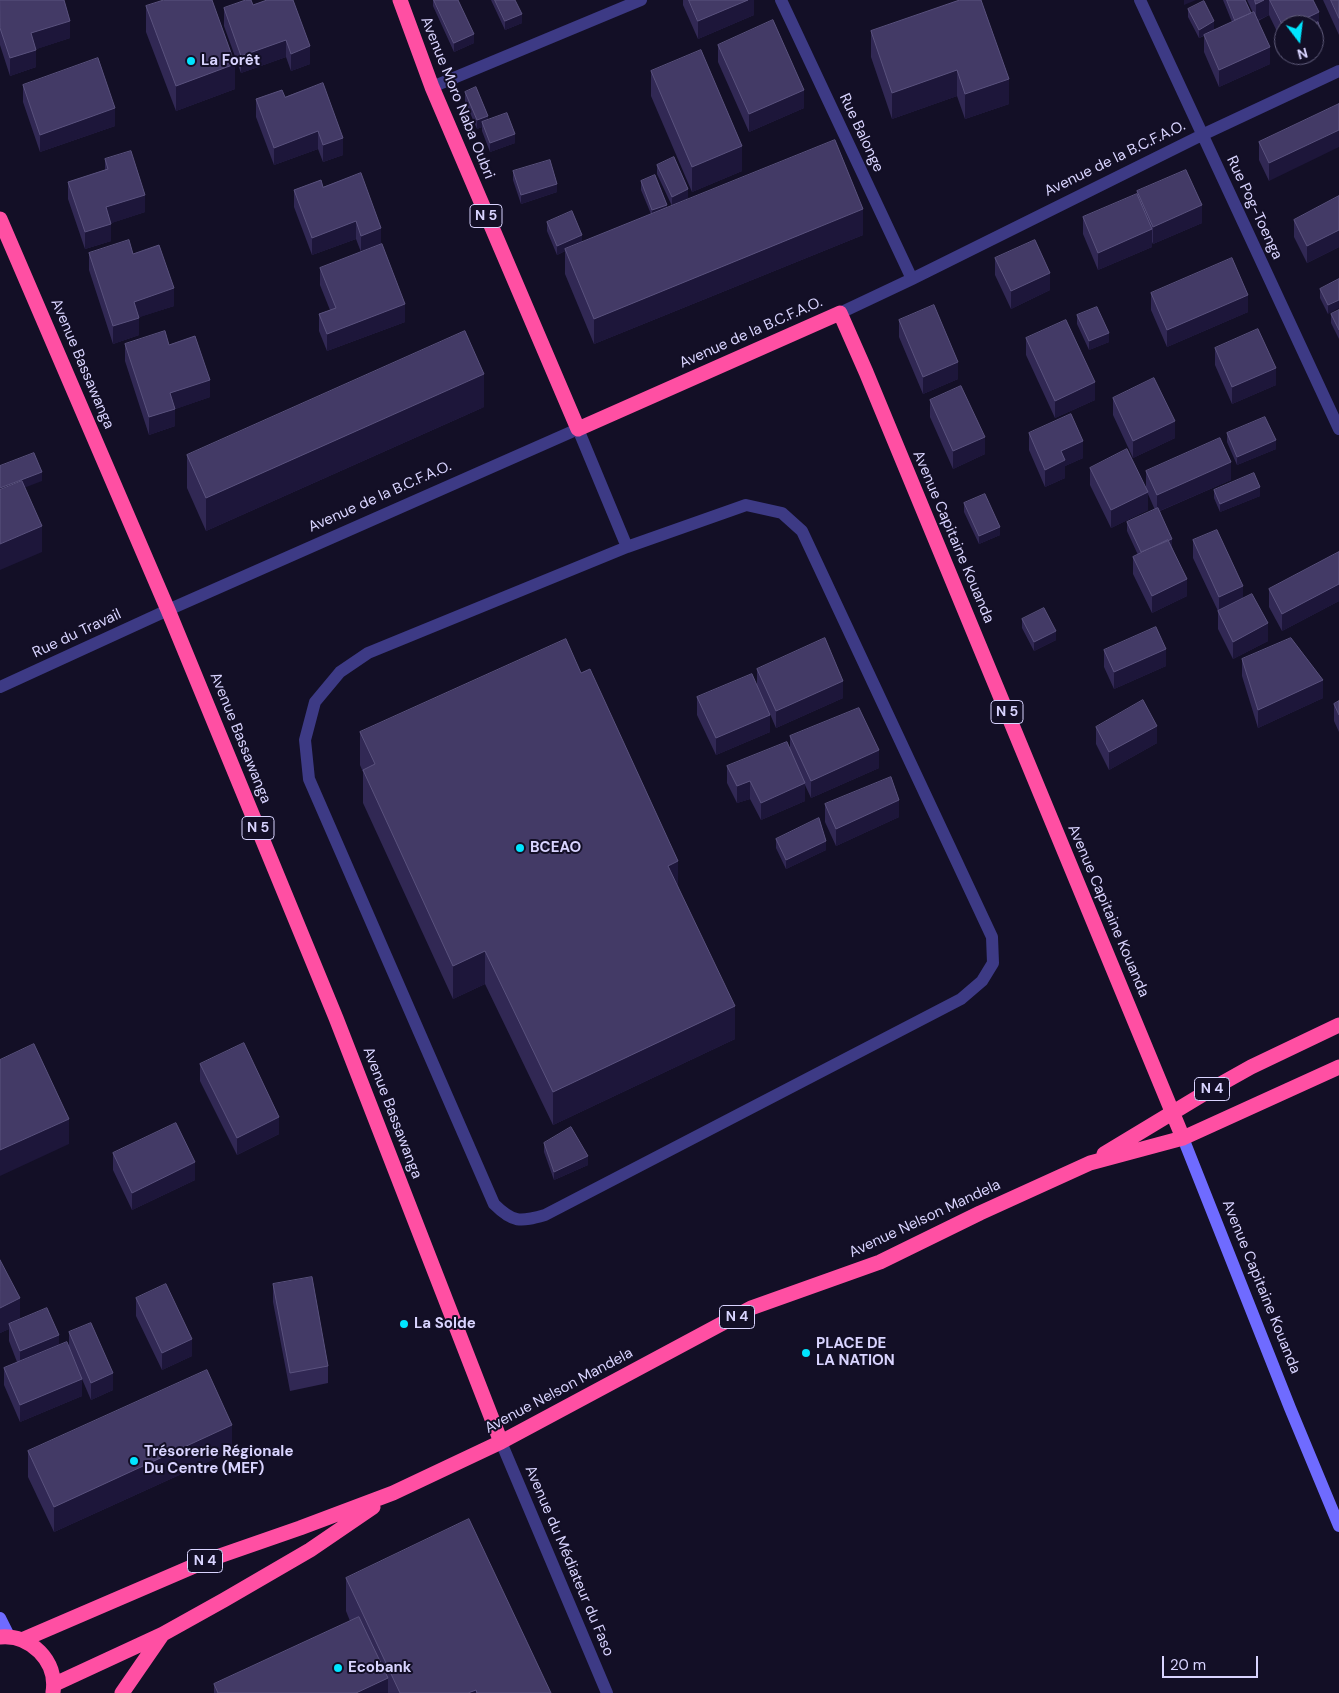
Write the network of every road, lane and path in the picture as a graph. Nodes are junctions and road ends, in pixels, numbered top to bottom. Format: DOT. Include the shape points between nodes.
graph roads {
  1 [pos="400,0"];
  2 [pos="641,0"];
  3 [pos="781,0"];
  4 [pos="1140,0"];
  5 [pos="1339,70"];
  6 [pos="432,87"];
  7 [pos="1202,135"];
  8 [pos="0,219"];
  9 [pos="912,280"];
  10 [pos="840,313"];
  11 [pos="578,429"];
  12 [pos="1339,429"];
  13 [pos="626,547"];
  14 [pos="168,610"];
  15 [pos="0,687"];
  16 [pos="1339,1025"];
  17 [pos="1339,1067"];
  18 [pos="1172,1111"];
  19 [pos="1183,1138"];
  20 [pos="1090,1163"];
  21 [pos="501,1442"];
  22 [pos="393,1493"];
  23 [pos="1339,1526"];
  24 [pos="0,1618"];
  25 [pos="162,1634"];
  26 [pos="10,1638"];
  27 [pos="54,1688"];
  28 [pos="122,1693"];
  29 [pos="607,1693"];
  1 -- 6 [label="highway, Avenue Moro Naba Oubri / N 5"];
  2 -- 6 [label="street"];
  3 -- 9 [label="street, Rue Balonge"];
  4 -- 7 [label="street, Rue Pog-Toenga"];
  5 -- 7 [label="street, Avenue de la B.C.F.A.O."];
  6 -- 11 [label="highway, Avenue Moro Naba Oubri / N 5"];
  7 -- 9 [label="street, Avenue de la B.C.F.A.O."];
  7 -- 12 [label="street, Rue Pog-Toenga"];
  8 -- 14 [label="highway, Avenue Bassawanga / N 5"];
  9 -- 10 [label="street, Avenue de la B.C.F.A.O."];
  10 -- 11 [label="highway, Avenue de la B.C.F.A.O."];
  10 -- 18 [label="highway, Avenue Capitaine Kouanda / N 5"];
  11 -- 13 [label="street"];
  11 -- 14 [label="street, Avenue de la B.C.F.A.O."];
  13 -- 13 [label="street" via="368,653 340,672 315,702 305,740 309,779 494,1204 507,1217 526,1221 545,1215 961,999 982,982 993,963 992,937 802,531 782,513 746,505"];
  14 -- 15 [label="street, Rue du Travail"];
  14 -- 21 [label="highway, Avenue Bassawanga / N 5" via="336,1018"];
  16 -- 18 [label="highway, N 4" via="1251,1067"];
  17 -- 19 [label="highway, N 4"];
  18 -- 19 [label="highway, Avenue Capitaine Kouanda / N 5"];
  18 -- 20 [label="highway, N 4"];
  19 -- 20 [label="highway, Avenue Nelson Mandela / N 4"];
  19 -- 23 [label="street, Avenue Capitaine Kouanda"];
  20 -- 21 [label="highway, Avenue Nelson Mandela / N 4" via="880,1262 751,1308"];
  21 -- 22 [label="highway, Avenue Nelson Mandela / N 4"];
  21 -- 29 [label="street, Avenue du Médiateur du Faso"];
  22 -- 25 [label="highway, Avenue Nelson Mandela / N 4" via="310,1550"];
  22 -- 26 [label="highway, Avenue Nelson Mandela / N 4" via="208,1560"];
  24 -- 26 [label="street"];
  25 -- 27 [label="highway, Avenue Nelson Mandela"];
  25 -- 28 [label="highway, N 4"];
  26 -- 27 [label="highway" via="38,1649 45,1656 52,1671"];
}
